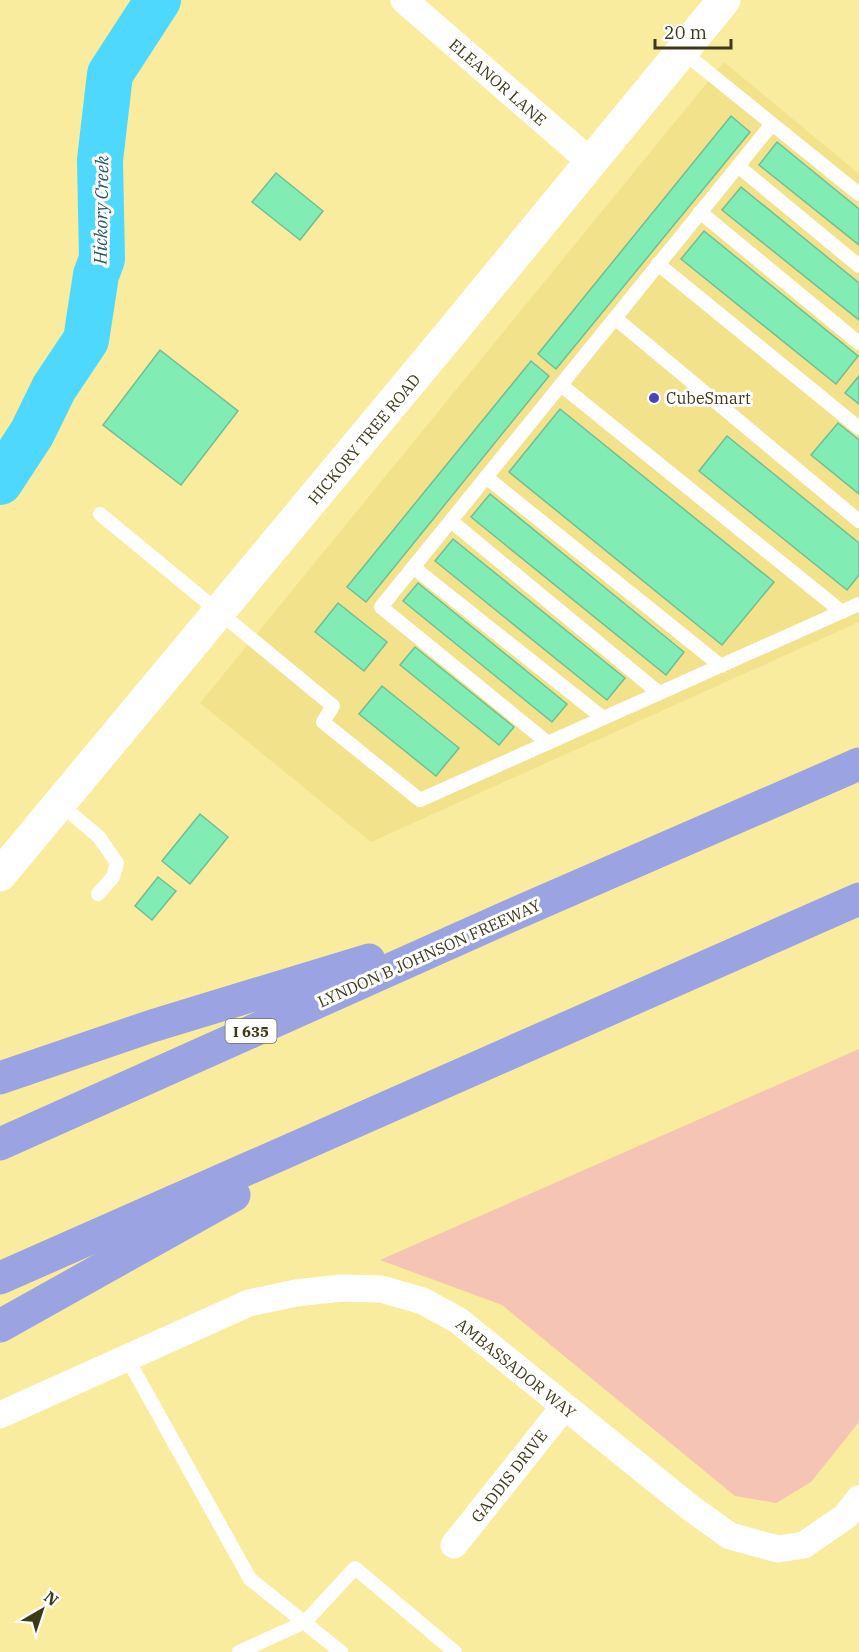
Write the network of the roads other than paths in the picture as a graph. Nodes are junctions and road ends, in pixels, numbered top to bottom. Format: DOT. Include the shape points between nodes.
graph roads {
  1 [pos="404,0"];
  2 [pos="724,0"];
  3 [pos="682,51"];
  4 [pos="772,124"];
  5 [pos="592,163"];
  6 [pos="738,166"];
  7 [pos="859,194"];
  8 [pos="700,212"];
  9 [pos="658,264"];
  10 [pos="859,266"];
  11 [pos="615,318"];
  12 [pos="859,343"];
  13 [pos="561,385"];
  14 [pos="859,428"];
  15 [pos="486,477"];
  16 [pos="100,514"];
  17 [pos="451,520"];
  18 [pos="859,521"];
  19 [pos="413,567"];
  20 [pos="859,604"];
  21 [pos="220,612"];
  22 [pos="842,612"];
  23 [pos="721,666"];
  24 [pos="659,693"];
  25 [pos="603,718"];
  26 [pos="548,743"];
  27 [pos="859,765"];
  28 [pos="60,804"];
  29 [pos="0,874"];
  30 [pos="98,894"];
  31 [pos="859,899"];
  32 [pos="503,919"];
  33 [pos="0,1078"];
  34 [pos="402,1101"];
  35 [pos="0,1144"];
  36 [pos="0,1278"];
  37 [pos="0,1326"];
  38 [pos="127,1358"];
  39 [pos="564,1407"];
  40 [pos="0,1415"];
  41 [pos="855,1514"];
  42 [pos="454,1545"];
  43 [pos="305,1622"];
  44 [pos="240,1652"];
  45 [pos="341,1652"];
  46 [pos="456,1652"];
  1 -- 5 [label="street, ELEANOR LANE"];
  2 -- 3 [label="street, HICKORY TREE ROAD"];
  3 -- 4 [label="lane"];
  3 -- 5 [label="street, HICKORY TREE ROAD"];
  4 -- 6 [label="lane"];
  4 -- 7 [label="lane"];
  5 -- 21 [label="street, HICKORY TREE ROAD"];
  6 -- 8 [label="lane"];
  6 -- 10 [label="lane"];
  8 -- 9 [label="lane"];
  8 -- 12 [label="lane"];
  9 -- 11 [label="lane"];
  9 -- 14 [label="lane"];
  11 -- 13 [label="lane"];
  11 -- 18 [label="lane"];
  13 -- 15 [label="lane"];
  13 -- 22 [label="lane"];
  15 -- 17 [label="lane"];
  15 -- 23 [label="lane"];
  16 -- 21 [label="lane"];
  17 -- 19 [label="lane"];
  17 -- 24 [label="lane"];
  19 -- 25 [label="lane"];
  19 -- 26 [label="lane" via="381,607"];
  20 -- 22 [label="lane"];
  21 -- 26 [label="lane" via="333,706 323,722 420,800"];
  21 -- 28 [label="street, HICKORY TREE ROAD"];
  22 -- 23 [label="lane"];
  23 -- 24 [label="lane"];
  24 -- 25 [label="lane"];
  25 -- 26 [label="lane"];
  27 -- 32 [label="highway, LYNDON B JOHNSON FREEWAY / I 635"];
  28 -- 29 [label="street, HICKORY TREE ROAD"];
  28 -- 30 [label="lane" via="99,837 117,863 113,877"];
  31 -- 34 [label="highway"];
  32 -- 33 [label="highway" via="152,1026"];
  32 -- 35 [label="highway, LYNDON B JOHNSON FREEWAY / I 635"];
  34 -- 36 [label="highway"];
  34 -- 37 [label="highway"];
  38 -- 39 [label="street, AMBASSADOR WAY" via="249,1303 340,1288 381,1289 423,1301 459,1321"];
  38 -- 40 [label="street, AMBASSADOR WAY"];
  38 -- 43 [label="lane" via="250,1579"];
  39 -- 41 [label="street, AMBASSADOR WAY" via="730,1536 778,1549 804,1545"];
  39 -- 42 [label="street, GADDIS DRIVE"];
  43 -- 44 [label="lane"];
  43 -- 45 [label="lane"];
  43 -- 46 [label="lane" via="355,1568"];
}
